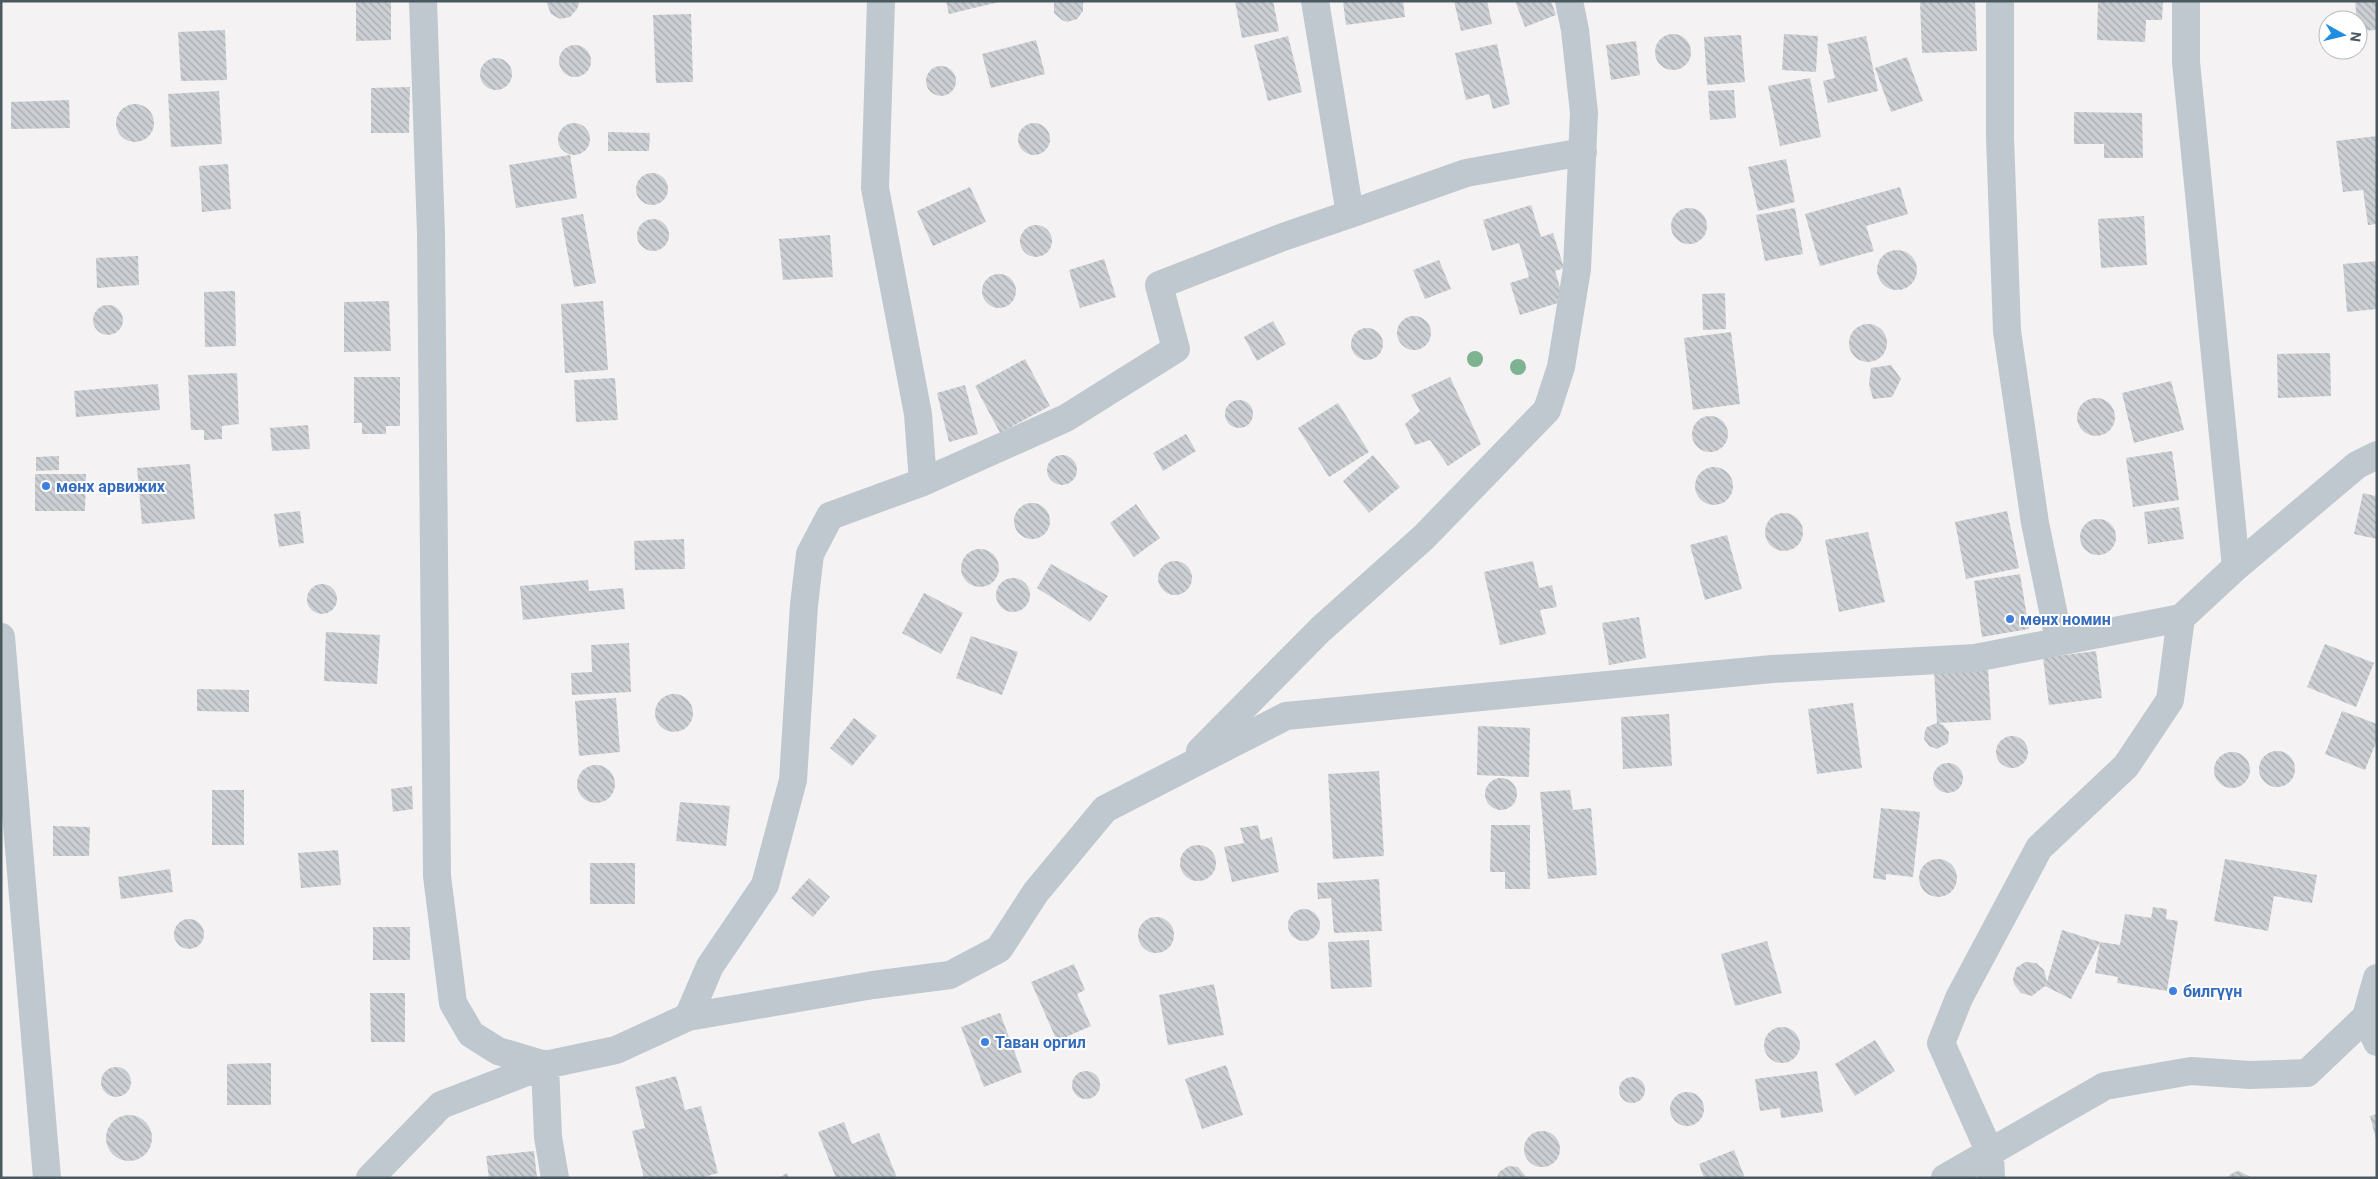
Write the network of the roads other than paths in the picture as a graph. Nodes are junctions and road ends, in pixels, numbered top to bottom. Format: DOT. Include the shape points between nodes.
graph roads {
  1 [pos="423,1"];
  2 [pos="881,1"];
  3 [pos="1315,1"];
  4 [pos="1569,1"];
  5 [pos="2000,1"];
  6 [pos="2186,1"];
  7 [pos="1583,152"];
  8 [pos="1350,214"];
  9 [pos="2377,456"];
  10 [pos="923,482"];
  11 [pos="2236,567"];
  12 [pos="2182,618"];
  13 [pos="1,638"];
  14 [pos="2059,640"];
  15 [pos="1182,770"];
  16 [pos="2377,978"];
  17 [pos="688,1017"];
  18 [pos="2366,1017"];
  19 [pos="2377,1042"];
  20 [pos="545,1065"];
  21 [pos="1990,1165"];
  22 [pos="47,1178"];
  23 [pos="370,1178"];
  24 [pos="555,1178"];
  25 [pos="1944,1178"];
  1 -- 20 [label="street" via="431,234 437,876 453,1002 471,1034 498,1051"];
  2 -- 10 [label="street" via="875,188 918,414"];
  3 -- 8 [label="street"];
  4 -- 7 [label="street" via="1584,114"];
  5 -- 14 [label="street" via="2000,137 2007,331 2035,523"];
  6 -- 11 [label="street" via="2186,62"];
  7 -- 8 [label="street" via="1466,173"];
  7 -- 15 [label="street" via="1577,270 1561,367 1547,410 1424,537 1320,630"];
  8 -- 10 [label="street" via="1159,285 1176,349 1066,418"];
  9 -- 11 [label="street" via="2357,465"];
  10 -- 17 [label="street" via="830,516 810,554 793,780 765,885 710,966"];
  11 -- 12 [label="street"];
  12 -- 14 [label="street"];
  12 -- 21 [label="street" via="2170,700 2126,766 2039,848 1959,998 1941,1043"];
  13 -- 22 [label="street"];
  14 -- 15 [label="street" via="1975,658 1772,669 1286,716"];
  15 -- 17 [label="street" via="1106,809 1036,892 1000,949 950,975"];
  16 -- 18 [label="street"];
  17 -- 20 [label="street" via="616,1050"];
  18 -- 19 [label="street"];
  18 -- 21 [label="street" via="2307,1073 2250,1075 2191,1071 2106,1086"];
  20 -- 23 [label="street" via="440,1105"];
  20 -- 24 [label="street" via="548,1137"];
  21 -- 25 [label="street"];
}
